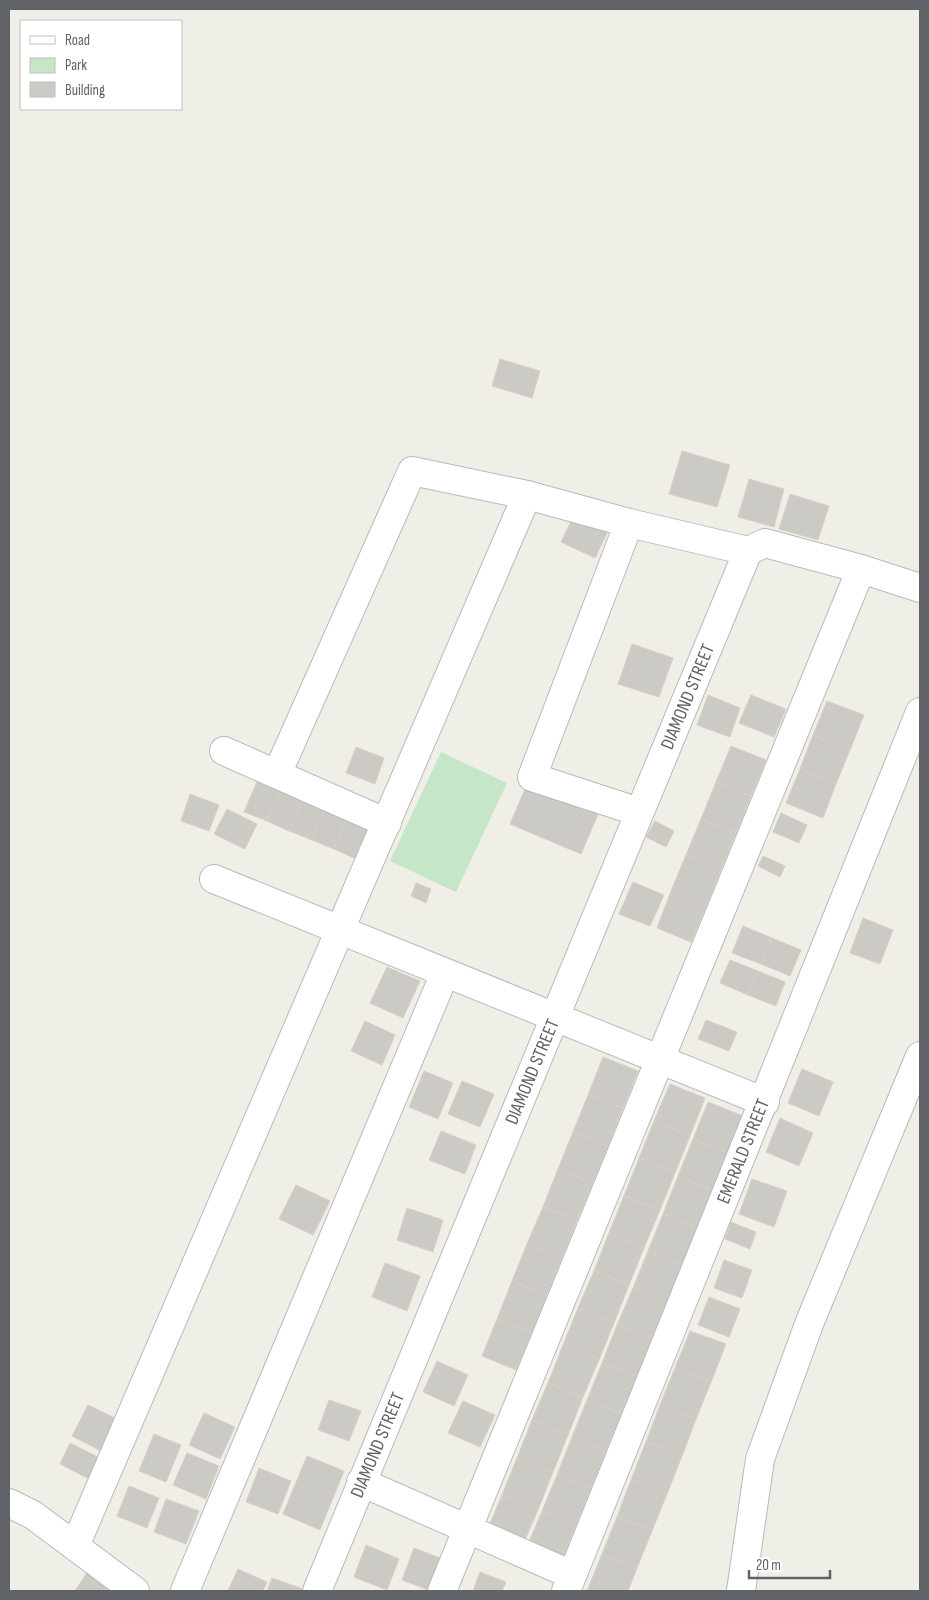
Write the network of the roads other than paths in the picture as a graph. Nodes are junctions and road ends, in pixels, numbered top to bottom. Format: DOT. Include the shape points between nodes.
graph roads {
  1 [pos="527,495"];
  2 [pos="629,523"];
  3 [pos="748,551"];
  4 [pos="861,569"];
  5 [pos="920,588"];
  6 [pos="920,712"];
  7 [pos="224,751"];
  8 [pos="278,774"];
  9 [pos="639,812"];
  10 [pos="387,822"];
  11 [pos="214,879"];
  12 [pos="341,931"];
  13 [pos="445,973"];
  14 [pos="554,1016"];
  15 [pos="920,1056"];
  16 [pos="658,1059"];
  17 [pos="765,1102"];
  18 [pos="361,1482"];
  19 [pos="9,1503"];
  20 [pos="466,1528"];
  21 [pos="75,1546"];
  22 [pos="569,1583"];
  23 [pos="135,1591"];
  24 [pos="185,1591"];
  25 [pos="317,1591"];
  26 [pos="442,1591"];
  27 [pos="741,1591"];
  1 -- 2 [label="street"];
  1 -- 8 [label="street" via="412,471"];
  1 -- 10 [label="street"];
  2 -- 3 [label="street"];
  2 -- 9 [label="street" via="532,777"];
  3 -- 4 [label="street" via="764,543"];
  3 -- 9 [label="street, DIAMOND STREET"];
  4 -- 5 [label="street"];
  4 -- 16 [label="street"];
  6 -- 17 [label="street, EMERALD STREET"];
  7 -- 8 [label="street"];
  8 -- 10 [label="street"];
  9 -- 14 [label="street, DIAMOND STREET"];
  10 -- 12 [label="street"];
  11 -- 12 [label="street"];
  12 -- 13 [label="street"];
  12 -- 21 [label="street"];
  13 -- 14 [label="street"];
  13 -- 24 [label="street"];
  14 -- 16 [label="street"];
  14 -- 18 [label="street, DIAMOND STREET"];
  15 -- 27 [label="street" via="809,1324 760,1459"];
  16 -- 17 [label="street"];
  16 -- 20 [label="street"];
  17 -- 22 [label="street, EMERALD STREET"];
  18 -- 20 [label="street"];
  18 -- 25 [label="street, DIAMOND STREET"];
  19 -- 21 [label="street" via="33,1515"];
  20 -- 22 [label="street"];
  20 -- 26 [label="street"];
  21 -- 23 [label="street"];
}
